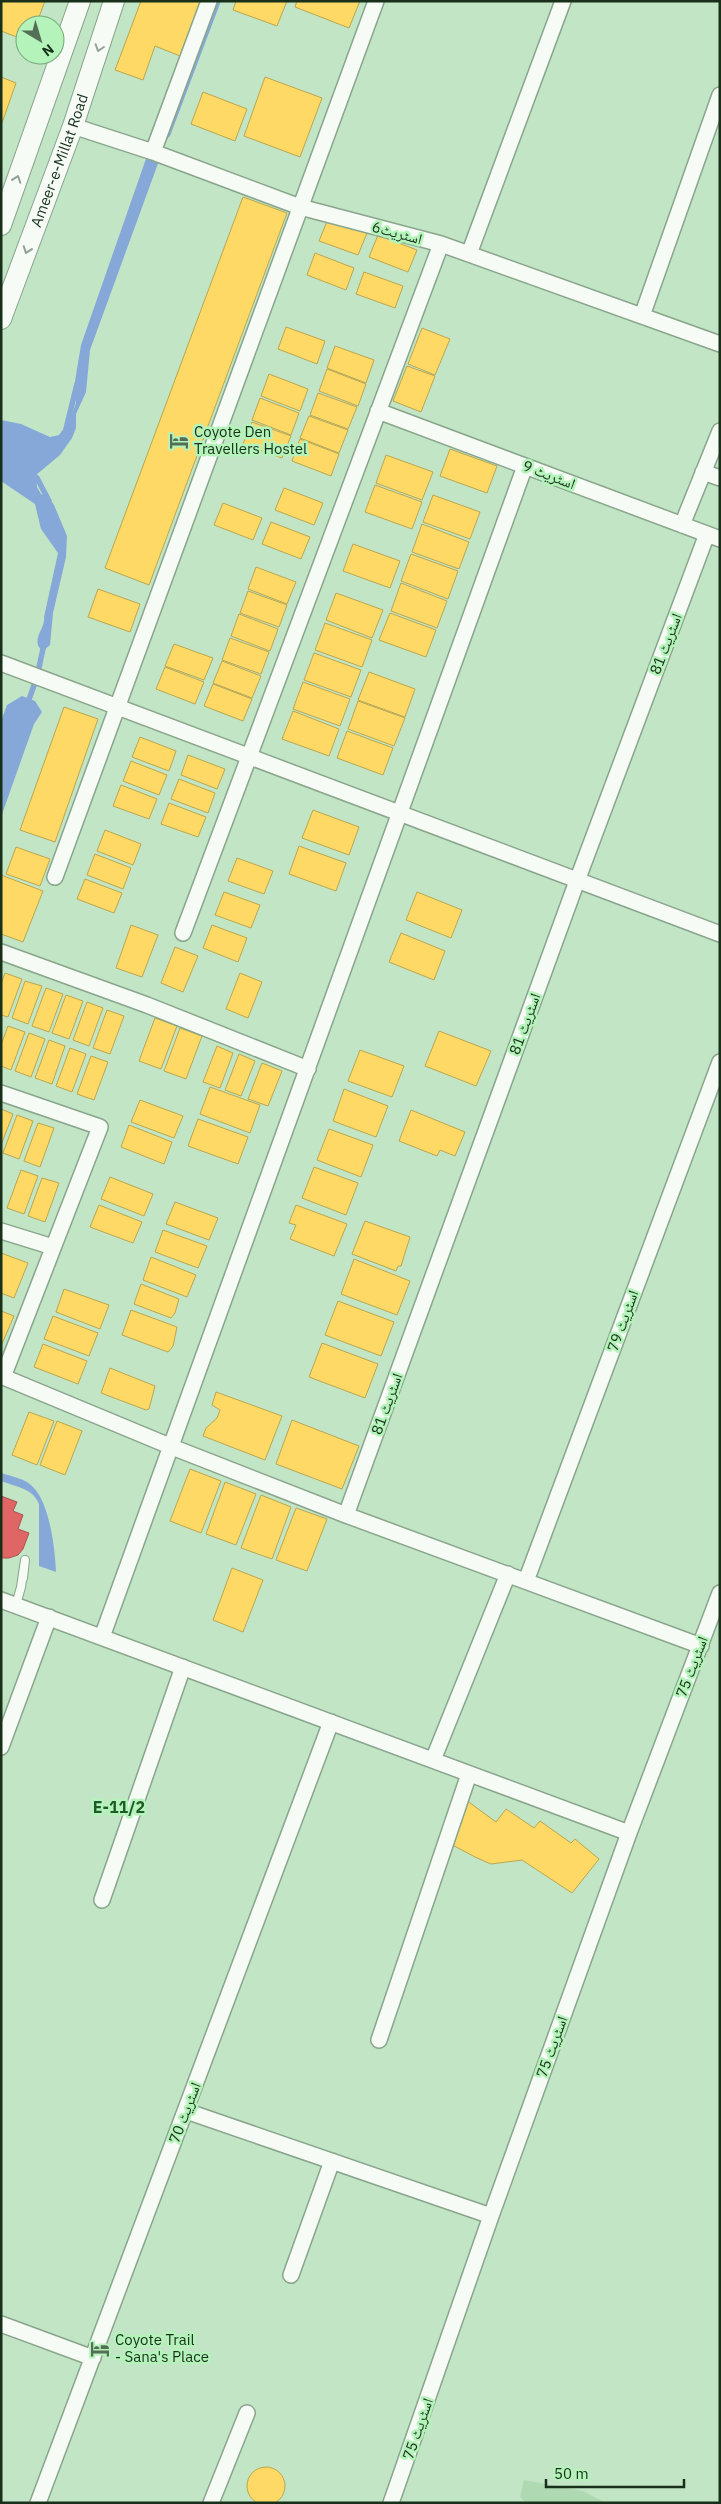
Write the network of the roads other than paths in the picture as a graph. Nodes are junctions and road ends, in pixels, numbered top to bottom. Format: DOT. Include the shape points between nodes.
graph roads {
  1 [pos="80,1"];
  2 [pos="114,1"];
  3 [pos="209,1"];
  4 [pos="376,1"];
  5 [pos="563,1"];
  6 [pos="720,95"];
  7 [pos="73,126"];
  8 [pos="153,152"];
  9 [pos="300,207"];
  10 [pos="1,225"];
  11 [pos="441,244"];
  12 [pos="469,254"];
  13 [pos="642,316"];
  14 [pos="1,320"];
  15 [pos="720,344"];
  16 [pos="378,411"];
  17 [pos="720,431"];
  18 [pos="525,466"];
  19 [pos="703,472"];
  20 [pos="720,478"];
  21 [pos="682,524"];
  22 [pos="713,536"];
  23 [pos="1,664"];
  24 [pos="119,708"];
  25 [pos="248,757"];
  26 [pos="400,814"];
  27 [pos="55,876"];
  28 [pos="577,881"];
  29 [pos="183,933"];
  30 [pos="720,934"];
  31 [pos="1,952"];
  32 [pos="720,1062"];
  33 [pos="308,1068"];
  34 [pos="1,1093"];
  35 [pos="1,1231"];
  36 [pos="53,1247"];
  37 [pos="2,1376"];
  38 [pos="172,1447"];
  39 [pos="346,1515"];
  40 [pos="508,1574"];
  41 [pos="23,1578"];
  42 [pos="526,1580"];
  43 [pos="720,1593"];
  44 [pos="8,1602"];
  45 [pos="49,1617"];
  46 [pos="102,1637"];
  47 [pos="700,1646"];
  48 [pos="183,1667"];
  49 [pos="331,1722"];
  50 [pos="1,1747"];
  51 [pos="433,1760"];
  52 [pos="469,1774"];
  53 [pos="629,1833"];
  54 [pos="102,1900"];
  55 [pos="379,2040"];
  56 [pos="186,2111"];
  57 [pos="332,2161"];
  58 [pos="491,2216"];
  59 [pos="292,2275"];
  60 [pos="1,2324"];
  61 [pos="92,2358"];
  62 [pos="246,2413"];
  63 [pos="38,2503"];
  64 [pos="211,2503"];
  65 [pos="391,2503"];
  10 -- 1 [label="main road, one-way"];
  2 -- 7 [label="main road, Ameer-e-Millat Road, one-way"];
  3 -- 8 [label="street"];
  4 -- 9 [label="street"];
  5 -- 12 [label="street"];
  6 -- 13 [label="street"];
  7 -- 8 [label="street, اسٹریٹ6"];
  7 -- 14 [label="main road, Ameer-e-Millat Road, one-way"];
  8 -- 9 [label="street, اسٹریٹ6"];
  9 -- 11 [label="street, اسٹریٹ6"];
  9 -- 24 [label="street"];
  11 -- 12 [label="street, اسٹریٹ6"];
  11 -- 16 [label="street"];
  12 -- 13 [label="street, اسٹریٹ6"];
  13 -- 15 [label="street, اسٹریٹ6"];
  16 -- 18 [label="street, اسٹریٹ 9"];
  16 -- 25 [label="street"];
  17 -- 19 [label="street"];
  18 -- 21 [label="street, اسٹریٹ 9"];
  18 -- 26 [label="street"];
  19 -- 20 [label="street"];
  19 -- 21 [label="street"];
  21 -- 22 [label="street, اسٹریٹ 9"];
  22 -- 28 [label="street, اسٹریٹ 81"];
  23 -- 24 [label="street"];
  24 -- 25 [label="street"];
  24 -- 27 [label="street"];
  25 -- 26 [label="street"];
  25 -- 29 [label="street"];
  26 -- 28 [label="street"];
  26 -- 33 [label="street"];
  28 -- 30 [label="street"];
  28 -- 39 [label="street, اسٹریٹ 81"];
  31 -- 33 [label="street"];
  32 -- 42 [label="street, اسٹریٹ 79"];
  33 -- 38 [label="street"];
  34 -- 36 [label="street" via="100,1127"];
  35 -- 36 [label="street"];
  36 -- 37 [label="street"];
  37 -- 38 [label="street"];
  38 -- 39 [label="street"];
  38 -- 46 [label="street"];
  39 -- 40 [label="street"];
  40 -- 42 [label="street"];
  40 -- 51 [label="street"];
  41 -- 44 [label="lane"];
  42 -- 47 [label="street"];
  43 -- 47 [label="street, اسٹریٹ 75"];
  44 -- 45 [label="street"];
  45 -- 46 [label="street"];
  45 -- 50 [label="street"];
  46 -- 48 [label="street"];
  47 -- 53 [label="street, اسٹریٹ 75"];
  48 -- 49 [label="street"];
  48 -- 54 [label="street"];
  49 -- 51 [label="street"];
  49 -- 56 [label="street, اسٹریٹ 70"];
  51 -- 52 [label="street"];
  52 -- 53 [label="street"];
  52 -- 55 [label="street"];
  53 -- 58 [label="street, اسٹریٹ 75"];
  56 -- 57 [label="street"];
  56 -- 61 [label="street, اسٹریٹ 70"];
  57 -- 58 [label="street"];
  57 -- 59 [label="street"];
  58 -- 65 [label="street, اسٹریٹ 75"];
  60 -- 61 [label="street"];
  61 -- 63 [label="street, اسٹریٹ 70"];
  62 -- 64 [label="street"];
}
